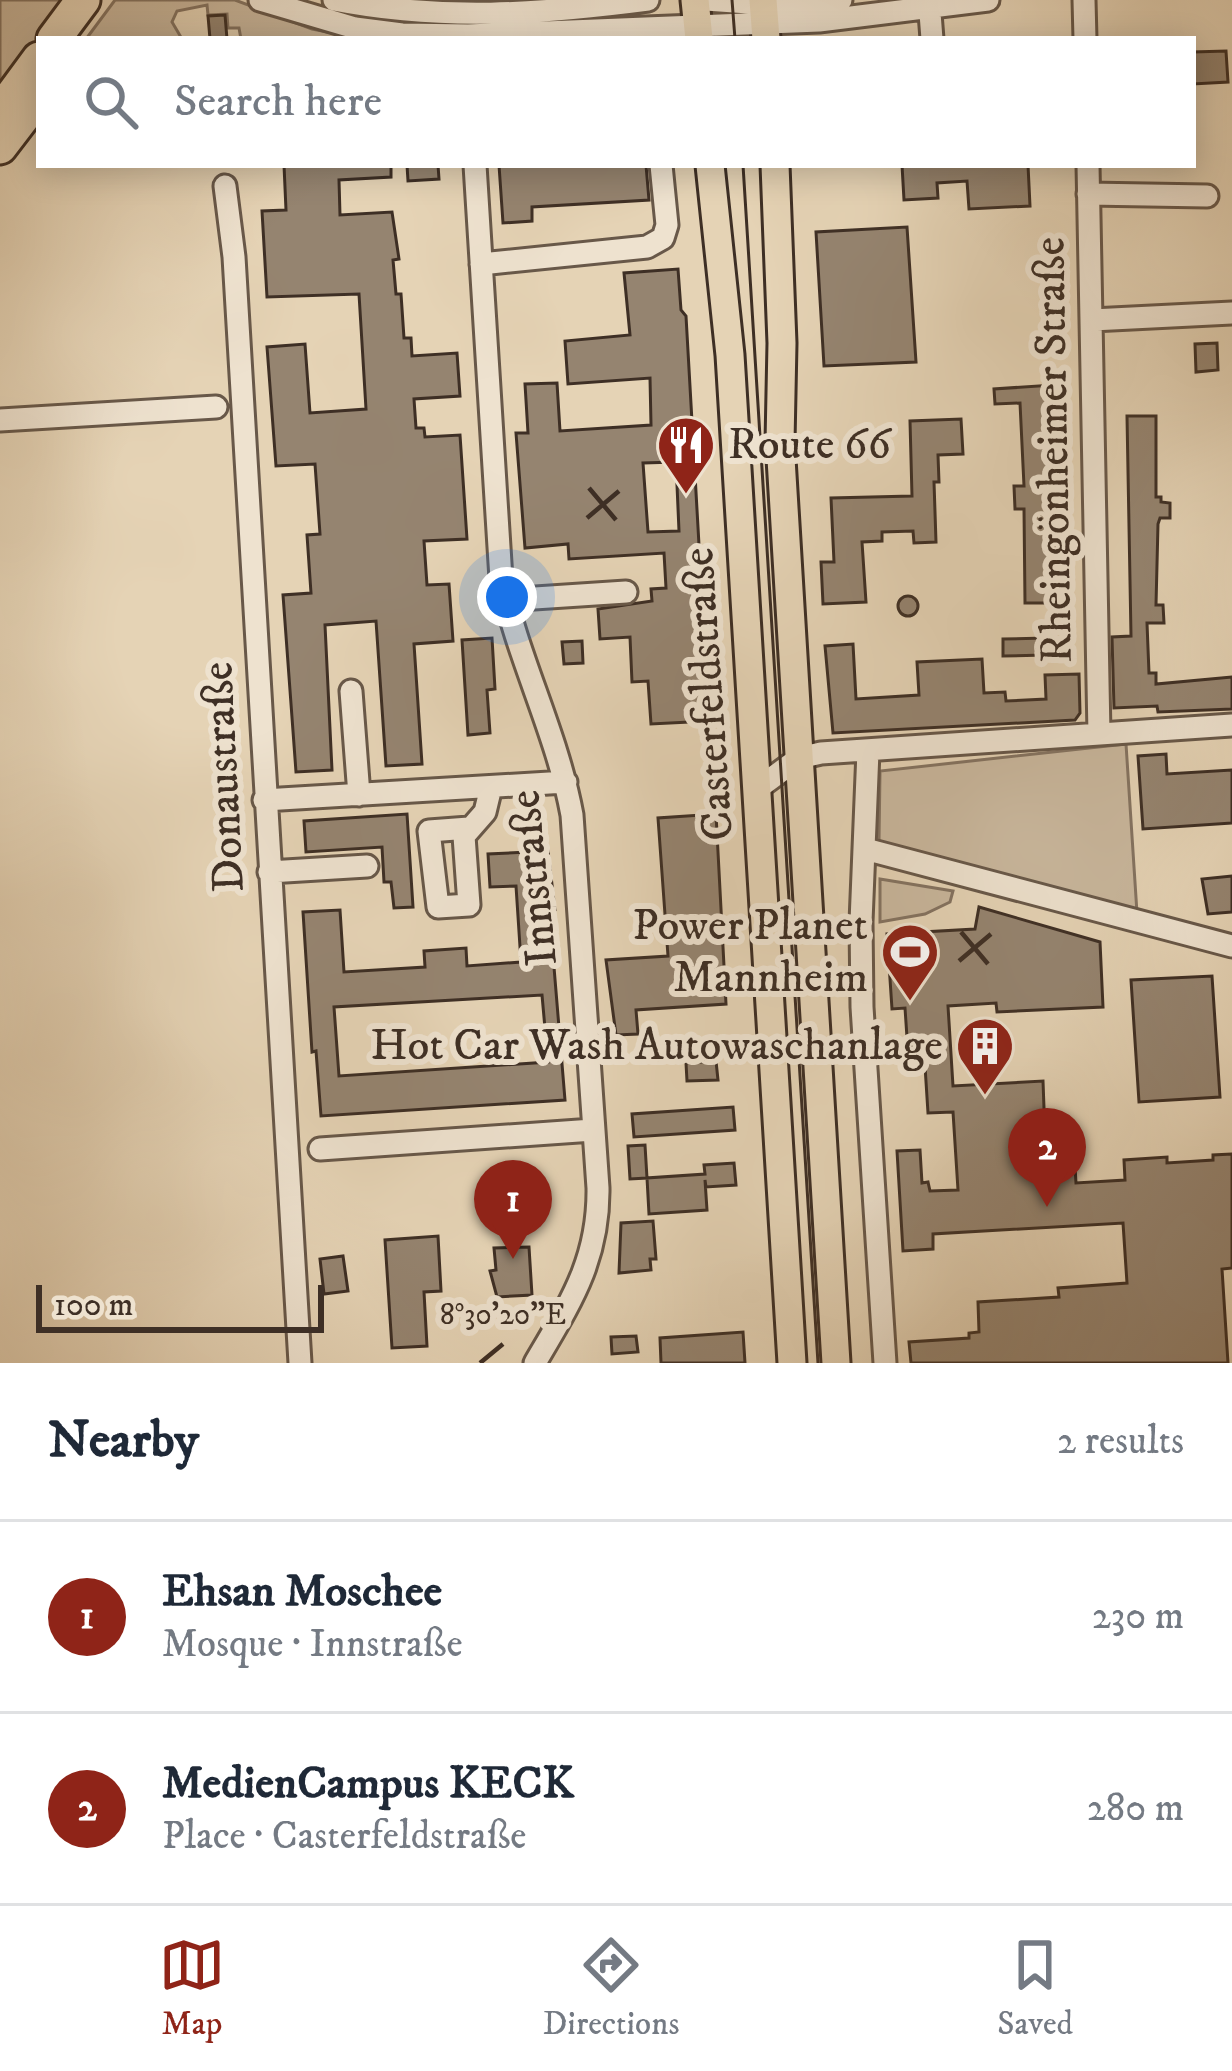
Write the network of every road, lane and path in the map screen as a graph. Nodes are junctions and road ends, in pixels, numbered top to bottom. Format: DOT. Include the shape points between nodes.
graph roads {
  1 [pos="83,0"];
  2 [pos="108,0"];
  3 [pos="260,0"];
  4 [pos="334,0"];
  5 [pos="841,0"];
  6 [pos="988,0"];
  7 [pos="1084,0"];
  8 [pos="639,1"];
  9 [pos="929,4"];
  10 [pos="699,16"];
  11 [pos="764,17"];
  12 [pos="468,30"];
  13 [pos="814,30"];
  14 [pos="627,34"];
  15 [pos="56,36"];
  16 [pos="82,36"];
  17 [pos="932,36"];
  18 [pos="1085,36"];
  19 [pos="36,63"];
  20 [pos="36,99"];
  21 [pos="0,112"];
  22 [pos="0,147"];
  23 [pos="475,168"];
  24 [pos="661,168"];
  25 [pos="710,168"];
  26 [pos="775,168"];
  27 [pos="1088,168"];
  28 [pos="225,186"];
  29 [pos="1088,194"];
  30 [pos="1207,196"];
  31 [pos="481,264"];
  32 [pos="1232,313"];
  33 [pos="1092,320"];
  34 [pos="215,407"];
  35 [pos="0,420"];
  36 [pos="626,592"];
  37 [pos="505,600"];
  38 [pos="351,691"];
  39 [pos="1232,725"];
  40 [pos="1099,734"];
  41 [pos="868,751"];
  42 [pos="799,758"];
  43 [pos="566,782"];
  44 [pos="491,787"];
  45 [pos="757,789"];
  46 [pos="359,795"];
  47 [pos="264,800"];
  48 [pos="469,828"];
  49 [pos="865,849"];
  50 [pos="367,866"];
  51 [pos="268,872"];
  52 [pos="1232,946"];
  53 [pos="593,1130"];
  54 [pos="320,1149"];
  55 [pos="300,1363"];
  56 [pos="535,1363"];
  57 [pos="792,1363"];
  58 [pos="836,1363"];
  59 [pos="885,1363"];
  1 -- 15 [label="highway"];
  2 -- 16 [label="highway"];
  3 -- 12 [label="street" via="355,28"];
  4 -- 12 [label="street"];
  5 -- 11 [label="street"];
  6 -- 9 [label="street"];
  7 -- 18 [label="street"];
  8 -- 12 [label="street"];
  9 -- 13 [label="street"];
  9 -- 17 [label="street"];
  10 -- 11 [label="street"];
  10 -- 14 [label="street"];
  11 -- 13 [label="street"];
  12 -- 14 [label="street"];
  19 -- 21 [label="highway"];
  20 -- 22 [label="highway"];
  23 -- 31 [label="street, Innstraße"];
  24 -- 31 [label="street" via="667,225 647,247"];
  25 -- 45 [label="main road, Casterfeldstraße"];
  26 -- 42 [label="main road, Casterfeldstraße" via="780,442"];
  27 -- 29 [label="street, Rheingönheimer Straße"];
  28 -- 47 [label="street, Donaustraße"];
  29 -- 30 [label="street"];
  29 -- 33 [label="street, Rheingönheimer Straße"];
  31 -- 37 [label="street, Innstraße"];
  32 -- 33 [label="street"];
  33 -- 40 [label="street, Rheingönheimer Straße"];
  34 -- 35 [label="street"];
  36 -- 37 [label="street"];
  37 -- 43 [label="street, Innstraße"];
  38 -- 46 [label="street"];
  39 -- 40 [label="street"];
  40 -- 41 [label="street"];
  41 -- 42 [label="street"];
  41 -- 49 [label="street"];
  42 -- 45 [label="street"];
  42 -- 58 [label="main road, Casterfeldstraße"];
  43 -- 44 [label="street"];
  43 -- 53 [label="street, Innstraße"];
  44 -- 46 [label="street"];
  44 -- 48 [label="street" via="485,812"];
  45 -- 57 [label="main road, Casterfeldstraße"];
  46 -- 47 [label="street"];
  47 -- 51 [label="street, Donaustraße"];
  49 -- 52 [label="street"];
  49 -- 59 [label="street" via="862,1006"];
  50 -- 51 [label="street"];
  51 -- 55 [label="street, Donaustraße"];
  53 -- 54 [label="street"];
  53 -- 56 [label="street, Innstraße" via="595,1241"];
}
